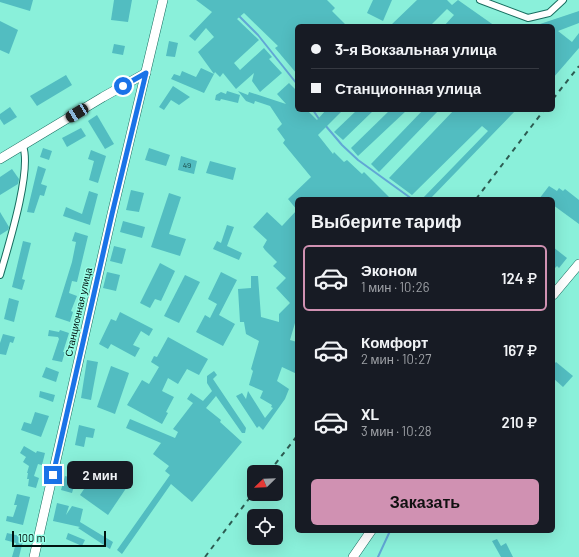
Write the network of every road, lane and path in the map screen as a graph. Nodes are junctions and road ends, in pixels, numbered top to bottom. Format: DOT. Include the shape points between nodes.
graph roads {
  1 [pos="163,0"];
  2 [pos="480,0"];
  3 [pos="563,0"];
  4 [pos="146,73"];
  5 [pos="23,146"];
  6 [pos="0,159"];
  7 [pos="579,264"];
  8 [pos="0,275"];
  9 [pos="555,293"];
  10 [pos="370,533"];
  11 [pos="34,557"];
  12 [pos="353,557"];
  1 -- 4 [label="street, Станционная улица"];
  2 -- 3 [label="street" via="528,18 549,13"];
  4 -- 5 [label="street"];
  4 -- 11 [label="street, Станционная улица"];
  5 -- 6 [label="street"];
  5 -- 8 [label="street" via="26,157 23,178 16,217"];
  7 -- 9 [label="street"];
  10 -- 12 [label="street"];
}
